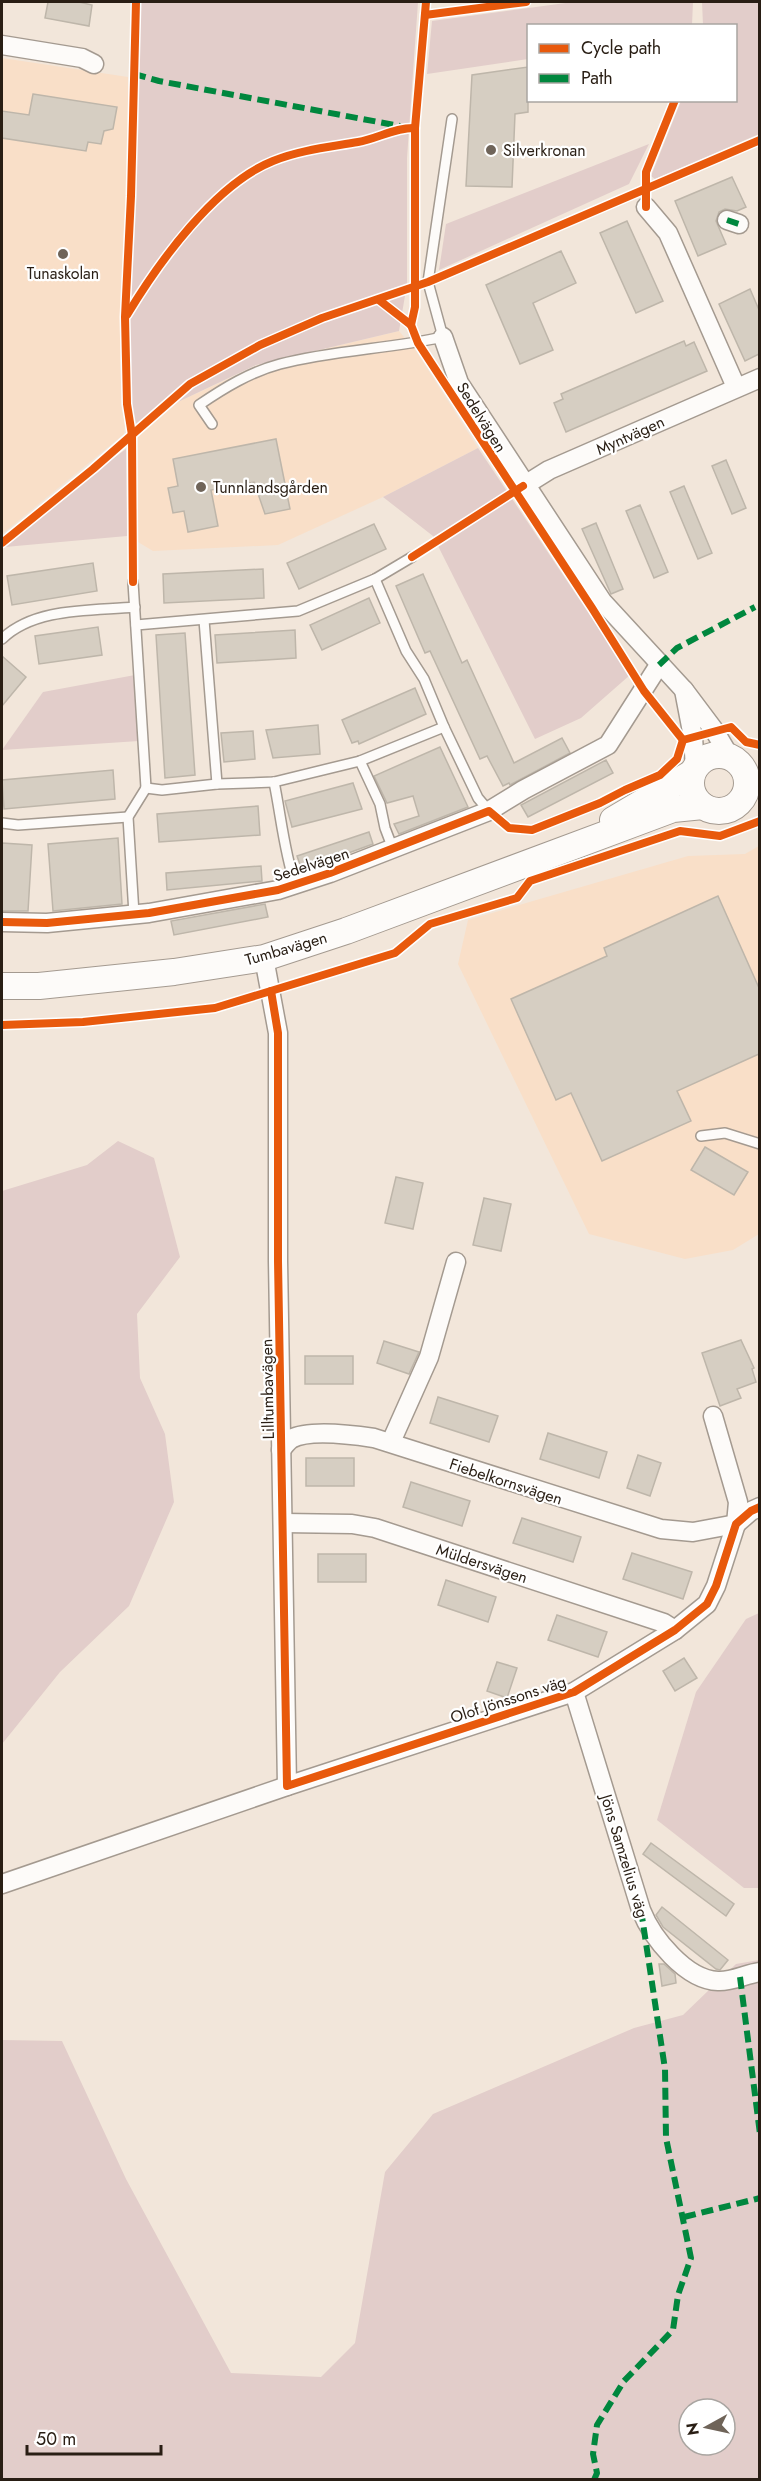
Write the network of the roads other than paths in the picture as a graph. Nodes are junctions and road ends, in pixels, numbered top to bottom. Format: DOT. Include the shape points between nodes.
graph roads {
  1 [pos="2,45"];
  2 [pos="94,64"];
  3 [pos="452,119"];
  4 [pos="646,207"];
  5 [pos="443,337"];
  6 [pos="759,378"];
  7 [pos="736,387"];
  8 [pos="212,424"];
  9 [pos="525,485"];
  10 [pos="412,557"];
  11 [pos="375,579"];
  12 [pos="134,582"];
  13 [pos="135,607"];
  14 [pos="204,620"];
  15 [pos="136,626"];
  16 [pos="2,639"];
  17 [pos="659,665"];
  18 [pos="684,690"];
  19 [pos="444,727"];
  20 [pos="742,759"];
  21 [pos="360,761"];
  22 [pos="693,770"];
  23 [pos="274,782"];
  24 [pos="218,784"];
  25 [pos="146,788"];
  26 [pos="752,791"];
  27 [pos="703,806"];
  28 [pos="489,811"];
  29 [pos="128,817"];
  30 [pos="2,823"];
  31 [pos="393,849"];
  32 [pos="558,853"];
  33 [pos="295,884"];
  34 [pos="134,914"];
  35 [pos="2,922"];
  36 [pos="264,958"];
  37 [pos="2,986"];
  38 [pos="701,1136"];
  39 [pos="759,1144"];
  40 [pos="456,1262"];
  41 [pos="713,1416"];
  42 [pos="391,1442"];
  43 [pos="281,1450"];
  44 [pos="759,1507"];
  45 [pos="284,1524"];
  46 [pos="736,1524"];
  47 [pos="675,1630"];
  48 [pos="574,1692"];
  49 [pos="287,1786"];
  50 [pos="2,1884"];
  51 [pos="759,1972"];
  1 -- 2 [label="street" via="82,58"];
  3 -- 5 [label="lane" via="428,282"];
  4 -- 7 [label="street" via="668,232"];
  5 -- 8 [label="lane" via="281,364 254,374 199,405"];
  5 -- 9 [label="street, Sedelvägen" via="459,383"];
  6 -- 7 [label="street, Myntvägen"];
  7 -- 9 [label="street, Myntvägen" via="549,470"];
  9 -- 17 [label="street, Sedelvägen" via="602,601"];
  10 -- 11 [label="lane"];
  11 -- 14 [label="lane" via="298,611"];
  11 -- 19 [label="lane"];
  12 -- 13 [label="lane"];
  13 -- 15 [label="lane"];
  13 -- 16 [label="lane" via="36,618 13,628"];
  14 -- 15 [label="lane"];
  14 -- 24 [label="lane"];
  15 -- 25 [label="lane"];
  17 -- 18 [label="street, Sedelvägen"];
  17 -- 28 [label="street, Sedelvägen" via="608,745"];
  18 -- 20 [label="street, Sedelvägen"];
  18 -- 22 [label="street" via="693,737"];
  19 -- 21 [label="lane"];
  19 -- 28 [label="lane" via="478,798"];
  20 -- 22 [label="main road" via="709,756"];
  20 -- 26 [label="main road" via="747,786"];
  21 -- 23 [label="lane"];
  21 -- 31 [label="lane" via="380,804"];
  22 -- 27 [label="main road" via="692,793"];
  22 -- 32 [label="main road, Tumbavägen"];
  23 -- 24 [label="lane"];
  23 -- 33 [label="lane, Sedelvägen"];
  24 -- 25 [label="lane"];
  25 -- 29 [label="lane"];
  26 -- 27 [label="main road" via="723,811"];
  27 -- 32 [label="main road, Tumbavägen" via="672,809"];
  28 -- 31 [label="street, Sedelvägen"];
  29 -- 30 [label="lane"];
  29 -- 34 [label="lane"];
  31 -- 33 [label="street, Sedelvägen"];
  32 -- 36 [label="main road, Tumbavägen"];
  33 -- 34 [label="street, Sedelvägen"];
  34 -- 35 [label="street, Sedelvägen"];
  36 -- 37 [label="main road, Tumbavägen" via="174,972 39,986"];
  36 -- 43 [label="street, Lilltumbavägen" via="278,1033"];
  38 -- 39 [label="lane" via="725,1133"];
  40 -- 42 [label="street" via="429,1357"];
  41 -- 46 [label="street, Olof Jönssons väg" via="738,1502"];
  42 -- 43 [label="street, Fiebelkornsvägen" via="361,1436 299,1436"];
  42 -- 46 [label="street, Fiebelkornsvägen" via="661,1530 693,1532"];
  43 -- 45 [label="street, Lilltumbavägen"];
  44 -- 46 [label="street"];
  45 -- 47 [label="street, Müldersvägen" via="375,1528 664,1623"];
  45 -- 49 [label="street, Lilltumbavägen"];
  46 -- 47 [label="street, Olof Jönssons väg" via="707,1604"];
  47 -- 48 [label="street, Olof Jönssons väg"];
  48 -- 49 [label="street, Olof Jönssons väg"];
  48 -- 51 [label="street, Jöns Samzelius väg" via="647,1927 667,1951 701,1978 719,1981"];
  49 -- 50 [label="street, Olof Jönssons väg"];
}
